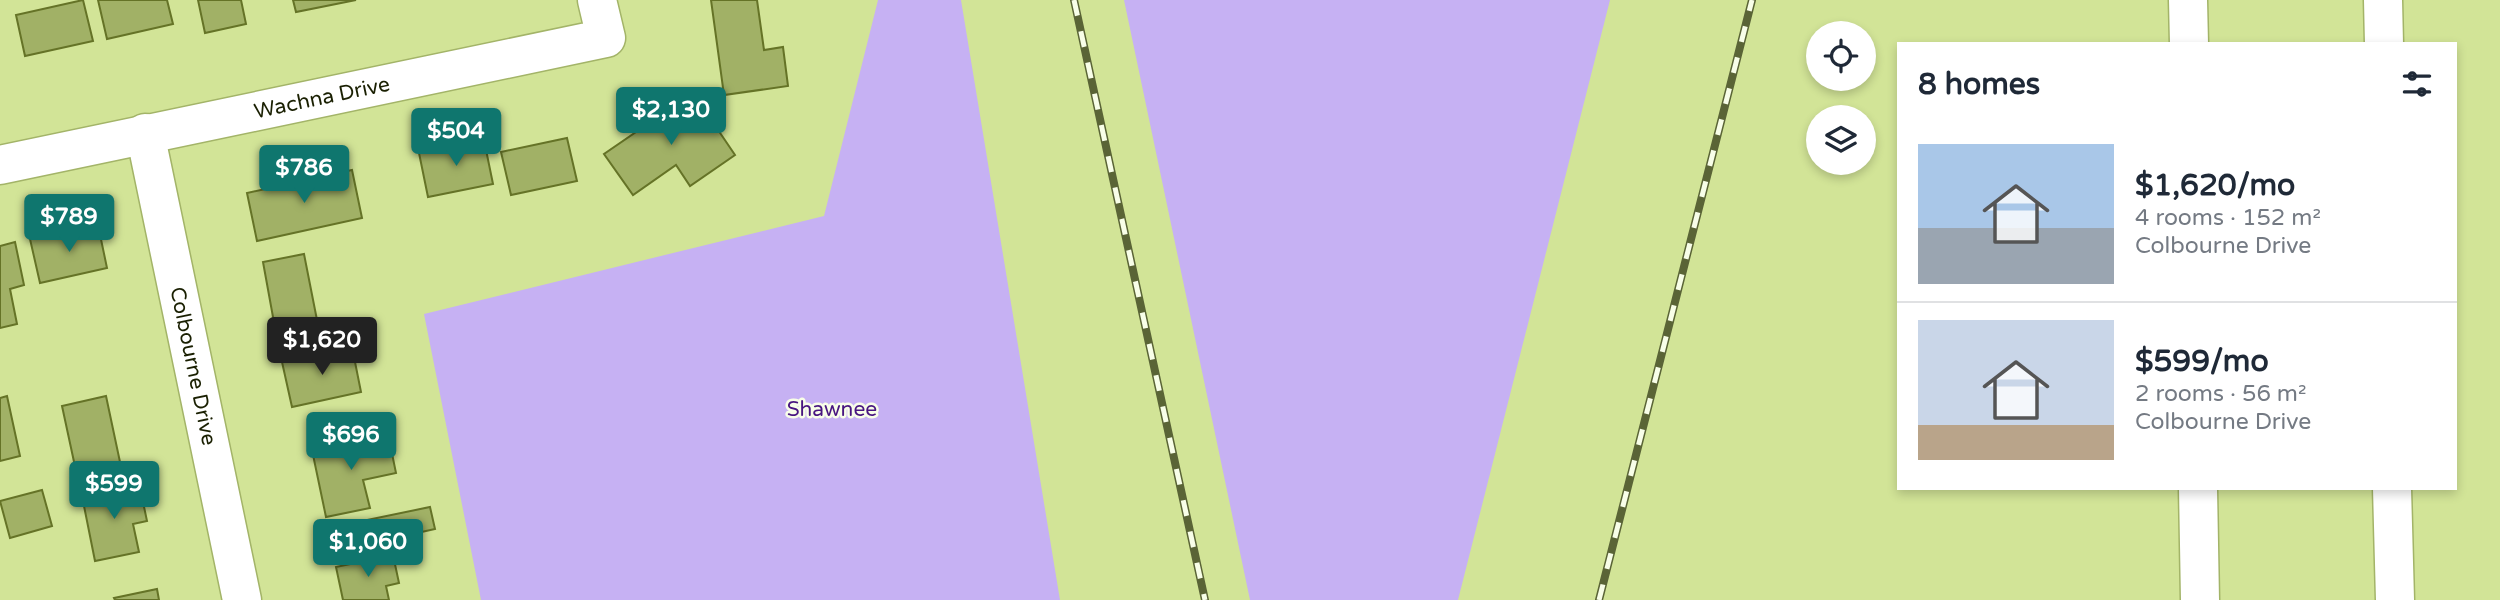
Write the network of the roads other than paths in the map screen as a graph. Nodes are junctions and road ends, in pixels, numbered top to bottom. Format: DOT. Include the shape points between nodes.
graph roads {
  1 [pos="597,0"];
  2 [pos="2188,0"];
  3 [pos="2383,0"];
  4 [pos="2189,42"];
  5 [pos="2384,42"];
  6 [pos="145,133"];
  7 [pos="0,165"];
  8 [pos="2198,490"];
  9 [pos="2392,490"];
  10 [pos="242,600"];
  11 [pos="2200,600"];
  12 [pos="2395,600"];
  1 -- 6 [label="main road, Wachna Drive" via="606,38"];
  2 -- 4 [label="main road"];
  3 -- 5 [label="main road"];
  6 -- 7 [label="main road, Wachna Drive"];
  6 -- 10 [label="main road, Colbourne Drive"];
  8 -- 11 [label="main road"];
  9 -- 12 [label="main road"];
}
